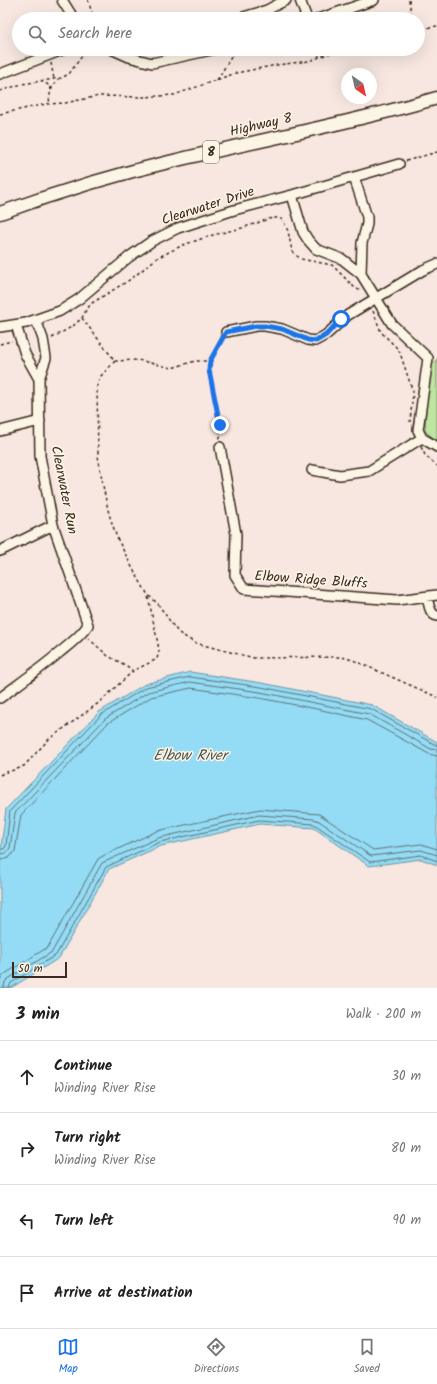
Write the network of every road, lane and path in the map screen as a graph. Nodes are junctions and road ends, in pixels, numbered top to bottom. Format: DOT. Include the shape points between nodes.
graph roads {
  1 [pos="62,0"];
  2 [pos="88,0"];
  3 [pos="286,0"];
  4 [pos="300,0"];
  5 [pos="374,0"];
  6 [pos="409,0"];
  7 [pos="70,12"];
  8 [pos="92,12"];
  9 [pos="260,12"];
  10 [pos="304,12"];
  11 [pos="339,12"];
  12 [pos="411,12"];
  13 [pos="437,26"];
  14 [pos="425,30"];
  15 [pos="47,56"];
  16 [pos="50,56"];
  17 [pos="82,56"];
  18 [pos="127,56"];
  19 [pos="184,56"];
  20 [pos="232,56"];
  21 [pos="318,56"];
  22 [pos="0,74"];
  23 [pos="58,78"];
  24 [pos="54,79"];
  25 [pos="41,80"];
  26 [pos="217,80"];
  27 [pos="51,90"];
  28 [pos="0,91"];
  29 [pos="437,98"];
  30 [pos="49,104"];
  31 [pos="0,114"];
  32 [pos="437,152"];
  33 [pos="399,164"];
  34 [pos="354,177"];
  35 [pos="292,195"];
  36 [pos="0,213"];
  37 [pos="437,264"];
  38 [pos="361,274"];
  39 [pos="372,299"];
  40 [pos="82,318"];
  41 [pos="36,320"];
  42 [pos="16,325"];
  43 [pos="0,327"];
  44 [pos="226,332"];
  45 [pos="43,339"];
  46 [pos="433,356"];
  47 [pos="114,361"];
  48 [pos="210,361"];
  49 [pos="39,379"];
  50 [pos="40,421"];
  51 [pos="410,423"];
  52 [pos="0,431"];
  53 [pos="420,439"];
  54 [pos="220,447"];
  55 [pos="437,447"];
  56 [pos="437,466"];
  57 [pos="312,470"];
  58 [pos="53,525"];
  59 [pos="0,551"];
  60 [pos="148,595"];
  61 [pos="437,595"];
  62 [pos="427,597"];
  63 [pos="437,616"];
  64 [pos="83,633"];
  65 [pos="134,671"];
  66 [pos="437,697"];
  67 [pos="0,698"];
  68 [pos="0,775"];
  1 -- 7 [label="street"];
  2 -- 8 [label="path"];
  3 -- 9 [label="street"];
  4 -- 10 [label="street"];
  5 -- 11 [label="street"];
  6 -- 12 [label="path"];
  13 -- 14 [label="path"];
  15 -- 22 [label="street"];
  16 -- 24 [label="path"];
  17 -- 23 [label="path" via="69,74"];
  18 -- 19 [label="street" via="152,63"];
  20 -- 26 [label="path"];
  21 -- 26 [label="path" via="309,61 236,73"];
  23 -- 24 [label="path"];
  23 -- 27 [label="path"];
  24 -- 25 [label="path"];
  25 -- 27 [label="path" via="51,87"];
  25 -- 28 [label="path"];
  26 -- 30 [label="path" via="174,95 99,96"];
  27 -- 30 [label="path"];
  29 -- 36 [label="main road, Highway 8 / 8" via="127,173"];
  30 -- 31 [label="path"];
  32 -- 33 [label="path"];
  33 -- 34 [label="street, Clearwater Drive"];
  34 -- 35 [label="street, Clearwater Drive"];
  34 -- 38 [label="street" via="367,217 362,243"];
  35 -- 38 [label="street" via="303,232 308,240 316,249 342,259"];
  35 -- 41 [label="street, Clearwater Drive" via="178,228 152,241 129,257 60,311"];
  37 -- 39 [label="street"];
  38 -- 39 [label="street"];
  39 -- 40 [label="path" via="354,287 332,265 297,256 292,251 285,224 276,217 183,245 157,258 131,279 88,306"];
  39 -- 44 [label="street" via="341,319 326,335 316,341 265,326"];
  39 -- 46 [label="street" via="392,324"];
  39 -- 51 [label="path" via="381,332 398,349 413,392"];
  40 -- 45 [label="path" via="68,330"];
  40 -- 47 [label="path"];
  41 -- 42 [label="street, Clearwater Drive"];
  41 -- 45 [label="street, Clearwater Run"];
  42 -- 43 [label="street, Clearwater Drive"];
  42 -- 49 [label="street, Clearwater Run" via="25,354"];
  44 -- 48 [label="path"];
  45 -- 49 [label="street, Clearwater Run" via="46,358"];
  46 -- 53 [label="street" via="418,430"];
  47 -- 48 [label="path" via="138,360 172,368 195,361"];
  47 -- 60 [label="path" via="98,382 98,456 109,514 117,538"];
  48 -- 54 [label="path" via="209,377 220,425"];
  49 -- 50 [label="street, Clearwater Run"];
  50 -- 52 [label="street"];
  50 -- 58 [label="street, Clearwater Run" via="40,456"];
  53 -- 55 [label="street"];
  53 -- 56 [label="path" via="425,455"];
  53 -- 57 [label="street" via="369,471 340,475"];
  54 -- 62 [label="street, Elbow Ridge Bluffs" via="236,534 235,575 244,589 397,600"];
  58 -- 59 [label="street"];
  58 -- 64 [label="street, Clearwater Run" via="88,625"];
  60 -- 65 [label="path" via="159,651 154,661"];
  60 -- 66 [label="path" via="154,599 179,633 203,645 260,658 341,657"];
  61 -- 62 [label="street, Elbow Ridge Bluffs"];
  62 -- 63 [label="street" via="431,613"];
  64 -- 65 [label="path" via="108,656"];
  64 -- 67 [label="street"];
  65 -- 68 [label="path" via="100,702 48,740 20,769"];
}
